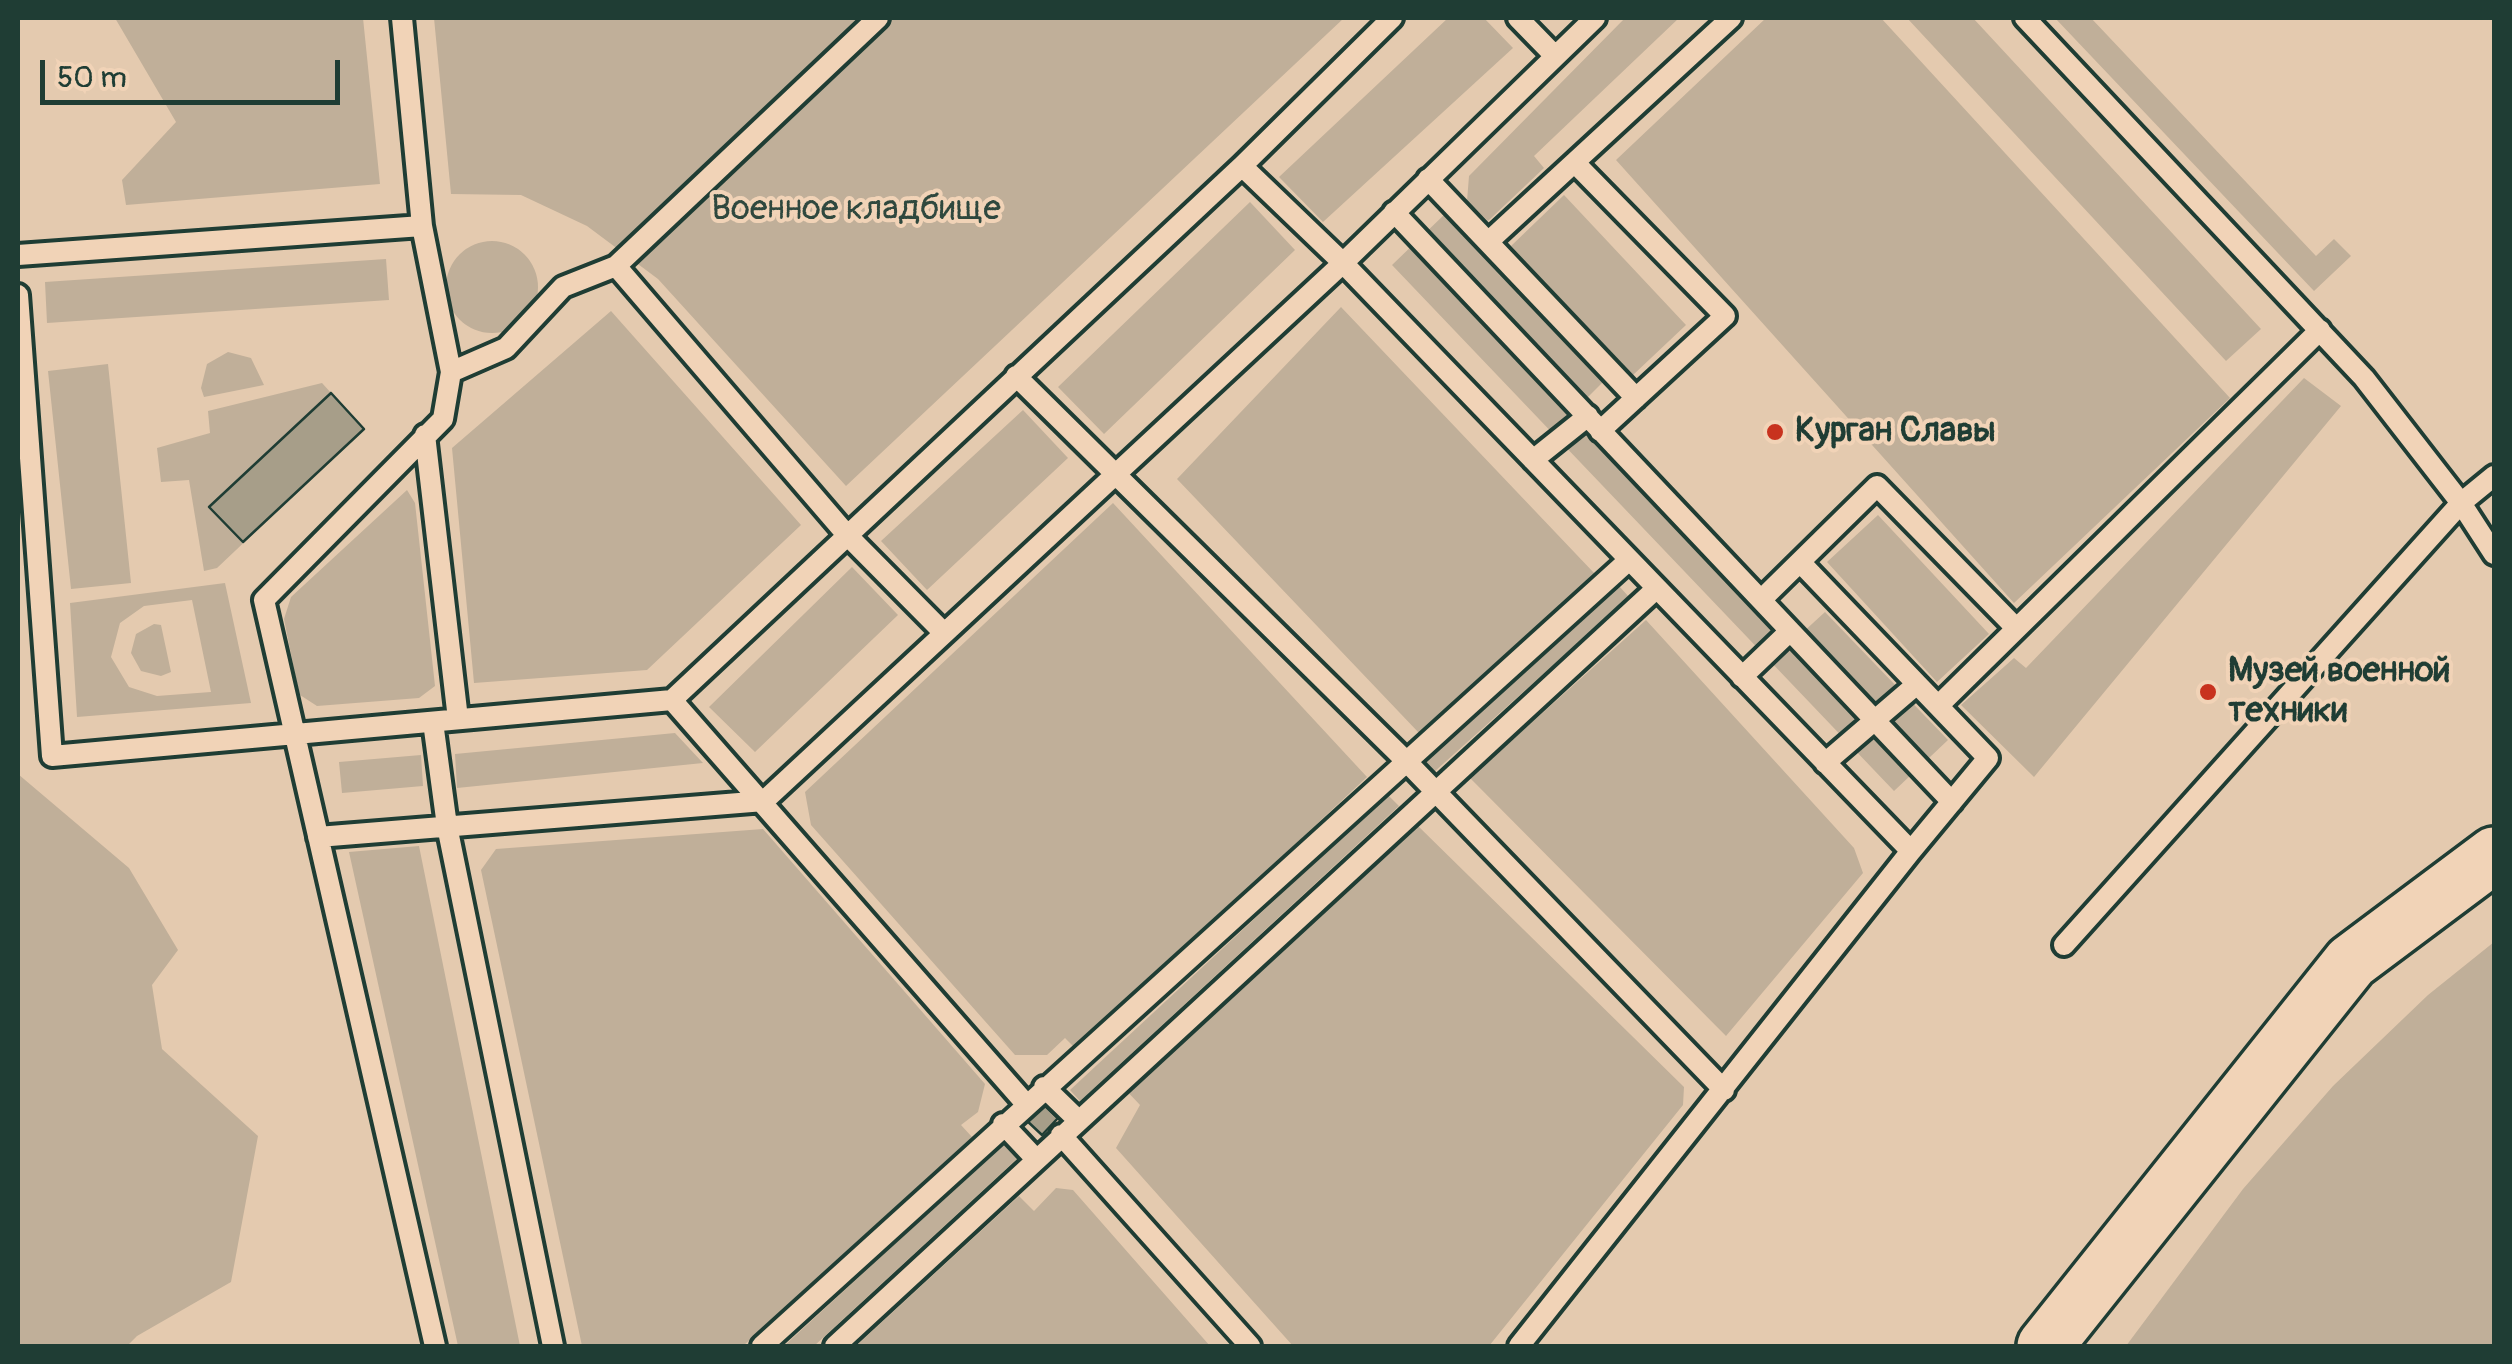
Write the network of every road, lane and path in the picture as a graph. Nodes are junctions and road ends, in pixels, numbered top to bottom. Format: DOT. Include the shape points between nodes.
graph roads {
  1 [pos="402,18"];
  2 [pos="878,18"];
  3 [pos="1392,18"];
  4 [pos="1518,18"];
  5 [pos="1595,18"];
  6 [pos="1731,18"];
  7 [pos="2025,18"];
  8 [pos="1555,56"];
  9 [pos="1576,164"];
  10 [pos="1242,166"];
  11 [pos="1428,179"];
  12 [pos="1394,212"];
  13 [pos="422,226"];
  14 [pos="1488,242"];
  15 [pos="18,255"];
  16 [pos="1342,262"];
  17 [pos="616,266"];
  18 [pos="18,295"];
  19 [pos="2320,330"];
  20 [pos="451,372"];
  21 [pos="1016,376"];
  22 [pos="1636,398"];
  23 [pos="1594,424"];
  24 [pos="425,435"];
  25 [pos="1533,460"];
  26 [pos="1114,474"];
  27 [pos="2494,476"];
  28 [pos="2461,502"];
  29 [pos="847,535"];
  30 [pos="2494,554"];
  31 [pos="1629,560"];
  32 [pos="1800,562"];
  33 [pos="1657,588"];
  34 [pos="1761,600"];
  35 [pos="2016,628"];
  36 [pos="1789,632"];
  37 [pos="944,634"];
  38 [pos="1742,677"];
  39 [pos="1916,684"];
  40 [pos="672,700"];
  41 [pos="1938,706"];
  42 [pos="458,719"];
  43 [pos="1874,721"];
  44 [pos="433,722"];
  45 [pos="294,734"];
  46 [pos="1406,762"];
  47 [pos="1826,763"];
  48 [pos="1434,790"];
  49 [pos="764,801"];
  50 [pos="1952,802"];
  51 [pos="447,826"];
  52 [pos="318,837"];
  53 [pos="1911,852"];
  54 [pos="2494,855"];
  55 [pos="2064,945"];
  56 [pos="1044,1086"];
  57 [pos="1724,1090"];
  58 [pos="1026,1104"];
  59 [pos="1078,1120"];
  60 [pos="1003,1124"];
  61 [pos="1062,1135"];
  62 [pos="1036,1158"];
  63 [pos="435,1346"];
  64 [pos="553,1346"];
  65 [pos="762,1346"];
  66 [pos="834,1346"];
  67 [pos="1250,1346"];
  68 [pos="1519,1346"];
  69 [pos="2045,1346"];
  1 -- 13 [label="lane"];
  2 -- 17 [label="lane"];
  3 -- 10 [label="lane"];
  4 -- 8 [label="lane"];
  5 -- 8 [label="lane"];
  6 -- 9 [label="lane"];
  7 -- 19 [label="lane"];
  8 -- 11 [label="lane"];
  9 -- 14 [label="lane"];
  9 -- 22 [label="lane" via="1725,316"];
  10 -- 16 [label="lane"];
  10 -- 21 [label="lane"];
  11 -- 12 [label="lane"];
  11 -- 14 [label="lane"];
  12 -- 16 [label="lane"];
  12 -- 23 [label="lane"];
  13 -- 15 [label="lane"];
  13 -- 20 [label="lane"];
  14 -- 22 [label="lane"];
  16 -- 25 [label="lane"];
  16 -- 26 [label="lane"];
  17 -- 20 [label="lane" via="564,287 506,348"];
  17 -- 29 [label="lane"];
  18 -- 45 [label="lane" via="52,756"];
  19 -- 28 [label="lane"];
  19 -- 35 [label="lane"];
  20 -- 24 [label="lane" via="444,419"];
  21 -- 26 [label="lane"];
  21 -- 29 [label="lane"];
  22 -- 23 [label="lane"];
  23 -- 25 [label="lane"];
  23 -- 34 [label="lane"];
  24 -- 42 [label="lane"];
  24 -- 45 [label="lane" via="264,600"];
  25 -- 31 [label="lane"];
  26 -- 37 [label="lane"];
  26 -- 46 [label="lane"];
  27 -- 28 [label="lane"];
  28 -- 30 [label="lane"];
  28 -- 55 [label="lane"];
  29 -- 37 [label="lane"];
  29 -- 40 [label="lane"];
  31 -- 33 [label="lane"];
  31 -- 46 [label="lane"];
  32 -- 34 [label="lane"];
  32 -- 35 [label="lane" via="1876,486"];
  32 -- 39 [label="lane"];
  33 -- 38 [label="lane"];
  33 -- 48 [label="lane"];
  34 -- 36 [label="lane"];
  35 -- 41 [label="lane"];
  36 -- 38 [label="lane"];
  36 -- 43 [label="lane"];
  37 -- 49 [label="lane"];
  38 -- 47 [label="lane"];
  39 -- 41 [label="lane"];
  39 -- 43 [label="lane"];
  40 -- 42 [label="lane"];
  40 -- 49 [label="lane"];
  41 -- 50 [label="lane" via="1988,758"];
  42 -- 44 [label="lane"];
  43 -- 47 [label="lane"];
  43 -- 50 [label="lane"];
  44 -- 45 [label="lane"];
  44 -- 51 [label="lane"];
  45 -- 52 [label="lane"];
  46 -- 48 [label="lane"];
  46 -- 56 [label="lane"];
  47 -- 53 [label="lane"];
  48 -- 57 [label="lane"];
  48 -- 59 [label="lane"];
  49 -- 51 [label="lane"];
  49 -- 58 [label="lane"];
  50 -- 53 [label="lane"];
  51 -- 52 [label="lane"];
  51 -- 64 [label="lane"];
  52 -- 63 [label="lane"];
  53 -- 57 [label="lane"];
  54 -- 69 [label="main road" via="2351,962"];
  56 -- 58 [label="lane"];
  56 -- 59 [label="lane"];
  57 -- 68 [label="lane"];
  58 -- 60 [label="lane"];
  59 -- 61 [label="lane"];
  60 -- 62 [label="lane"];
  60 -- 65 [label="lane"];
  61 -- 62 [label="lane"];
  61 -- 67 [label="lane"];
  62 -- 66 [label="lane"];
}
